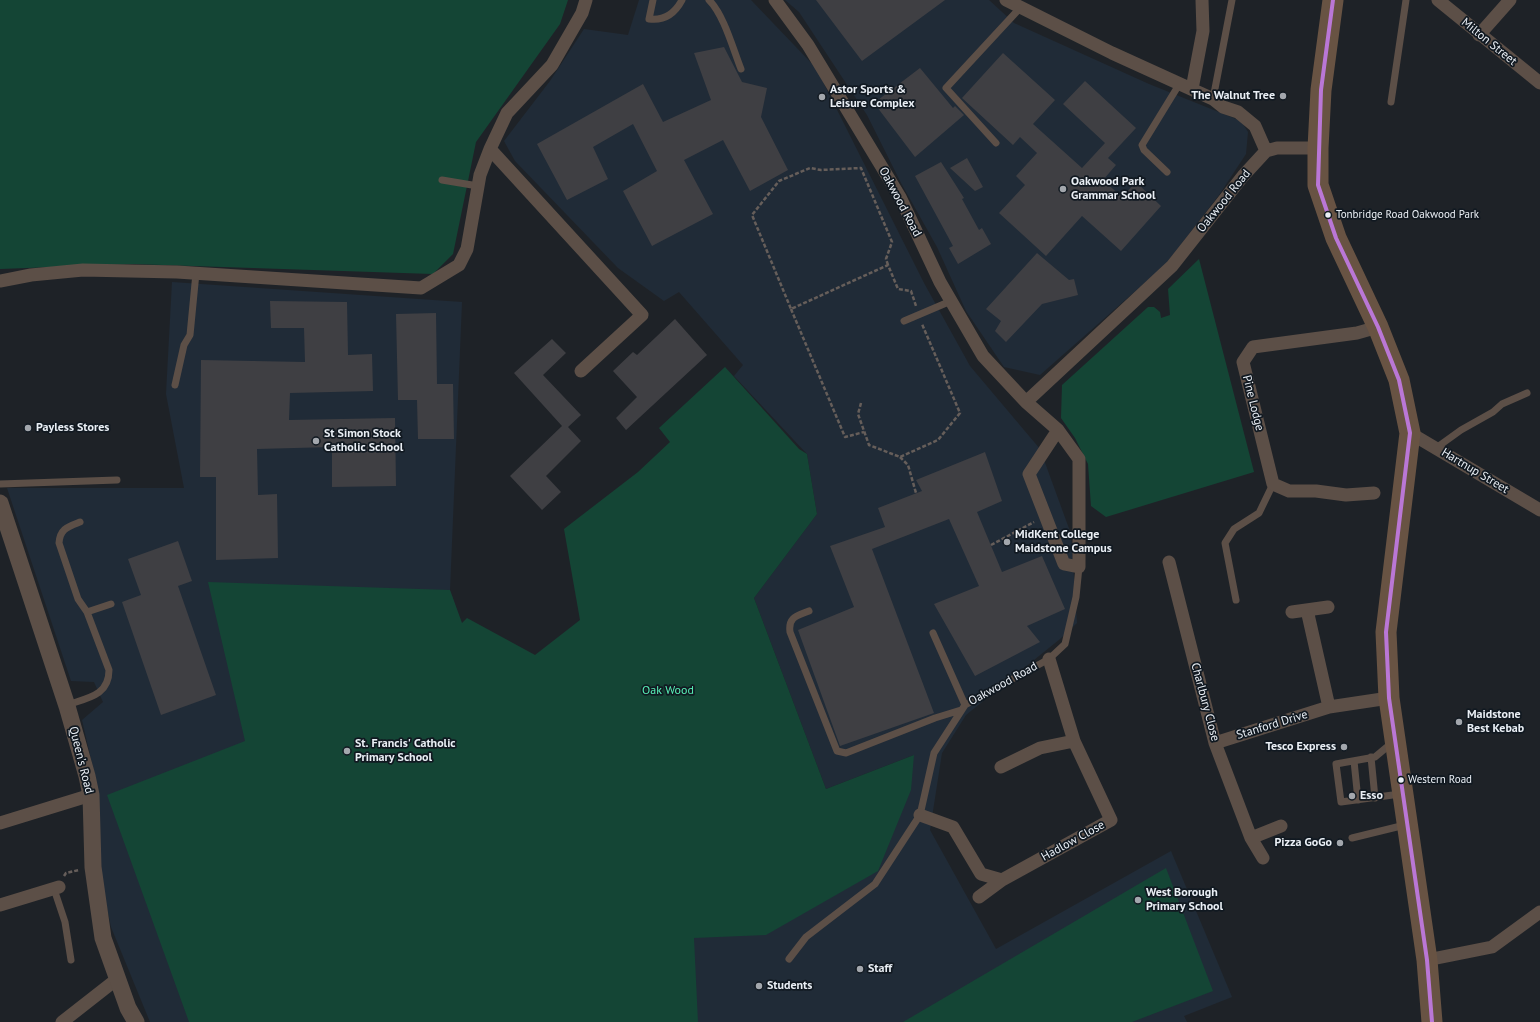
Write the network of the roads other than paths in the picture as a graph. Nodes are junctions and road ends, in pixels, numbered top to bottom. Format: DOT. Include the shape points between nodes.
graph roads {
  1 [pos="586,0"];
  2 [pos="653,0"];
  3 [pos="682,0"];
  4 [pos="709,0"];
  5 [pos="775,0"];
  6 [pos="1006,0"];
  7 [pos="1202,0"];
  8 [pos="1232,0"];
  9 [pos="1332,0"];
  10 [pos="1406,0"];
  11 [pos="1438,0"];
  12 [pos="1510,0"];
  13 [pos="1020,8"];
  14 [pos="1479,35"];
  15 [pos="741,69"];
  16 [pos="1539,81"];
  17 [pos="1180,83"];
  18 [pos="1192,89"];
  19 [pos="1213,98"];
  20 [pos="1391,102"];
  21 [pos="996,143"];
  22 [pos="1318,148"];
  23 [pos="490,149"];
  24 [pos="1266,151"];
  25 [pos="1167,172"];
  26 [pos="442,180"];
  27 [pos="478,186"];
  28 [pos="196,274"];
  29 [pos="0,281"];
  30 [pos="951,301"];
  31 [pos="904,322"];
  32 [pos="1378,327"];
  33 [pos="580,371"];
  34 [pos="175,385"];
  35 [pos="1526,393"];
  36 [pos="1026,402"];
  37 [pos="1058,430"];
  38 [pos="1410,433"];
  39 [pos="1436,448"];
  40 [pos="117,480"];
  41 [pos="0,484"];
  42 [pos="1273,484"];
  43 [pos="1374,493"];
  44 [pos="0,503"];
  45 [pos="1540,510"];
  46 [pos="80,522"];
  47 [pos="1169,562"];
  48 [pos="1079,566"];
  49 [pos="1236,600"];
  50 [pos="111,604"];
  51 [pos="1328,607"];
  52 [pos="1307,610"];
  53 [pos="809,611"];
  54 [pos="87,612"];
  55 [pos="1292,612"];
  56 [pos="933,633"];
  57 [pos="1049,659"];
  58 [pos="1389,698"];
  59 [pos="67,706"];
  60 [pos="963,708"];
  61 [pos="1329,708"];
  62 [pos="1074,741"];
  63 [pos="1395,741"];
  64 [pos="1215,743"];
  65 [pos="1371,757"];
  66 [pos="1354,761"];
  67 [pos="1001,768"];
  68 [pos="1403,794"];
  69 [pos="91,795"];
  70 [pos="1375,798"];
  71 [pos="1358,800"];
  72 [pos="920,815"];
  73 [pos="0,823"];
  74 [pos="1407,824"];
  75 [pos="1281,826"];
  76 [pos="1251,838"];
  77 [pos="1352,838"];
  78 [pos="1263,858"];
  79 [pos="1002,880"];
  80 [pos="57,888"];
  81 [pos="978,897"];
  82 [pos="0,905"];
  83 [pos="1540,912"];
  84 [pos="789,959"];
  85 [pos="71,960"];
  86 [pos="1427,960"];
  87 [pos="117,979"];
  88 [pos="62,1022"];
  89 [pos="136,1022"];
  90 [pos="1432,1022"];
  1 -- 23 [label="street" via="582,12 552,65 507,113"];
  2 -- 3 [label="lane" via="649,19 658,21 676,12"];
  4 -- 15 [label="lane" via="723,23"];
  5 -- 30 [label="street, Oakwood Road" via="808,45 900,197"];
  6 -- 13 [label="street"];
  7 -- 18 [label="street" via="1203,32"];
  8 -- 19 [label="lane"];
  9 -- 22 [label="main road" via="1321,90"];
  10 -- 20 [label="lane"];
  11 -- 14 [label="street, Milton Street"];
  12 -- 14 [label="street"];
  13 -- 17 [label="street"];
  13 -- 21 [label="lane" via="946,88"];
  14 -- 16 [label="street, Milton Street"];
  17 -- 18 [label="street"];
  17 -- 25 [label="lane" via="1142,145"];
  18 -- 19 [label="street"];
  19 -- 24 [label="street" via="1223,107 1238,112 1255,126"];
  22 -- 24 [label="street" via="1277,148"];
  22 -- 32 [label="main road" via="1318,185 1336,238"];
  23 -- 27 [label="street"];
  23 -- 33 [label="street" via="642,315"];
  24 -- 36 [label="street, Oakwood Road" via="1172,266"];
  26 -- 27 [label="lane"];
  27 -- 28 [label="street" via="467,249 459,265 420,288"];
  28 -- 29 [label="street" via="83,270"];
  28 -- 34 [label="lane" via="190,335 184,344"];
  30 -- 31 [label="lane"];
  30 -- 36 [label="street, Oakwood Road" via="983,356"];
  32 -- 38 [label="main road" via="1399,380"];
  32 -- 42 [label="street, Pine Lodge" via="1357,333 1253,347 1243,362"];
  35 -- 39 [label="lane" via="1502,404 1494,412 1461,430"];
  36 -- 37 [label="street, Oakwood Road"];
  37 -- 48 [label="street, Oakwood Road" via="1079,459"];
  37 -- 48 [label="street" via="1029,474 1064,564"];
  38 -- 39 [label="street, Hartnup Street"];
  38 -- 58 [label="main road" via="1386,632"];
  39 -- 45 [label="street, Hartnup Street"];
  40 -- 41 [label="lane"];
  42 -- 43 [label="street" via="1289,491 1346,495"];
  42 -- 49 [label="lane" via="1259,513 1234,529 1225,543"];
  44 -- 59 [label="street, Queen's Road"];
  46 -- 54 [label="lane" via="64,528 59,535 59,543 78,599"];
  47 -- 64 [label="street, Charlbury Close"];
  48 -- 57 [label="lane, Oakwood Road" via="1076,597 1065,644"];
  50 -- 54 [label="lane"];
  51 -- 52 [label="street"];
  52 -- 55 [label="street"];
  52 -- 61 [label="street"];
  53 -- 60 [label="lane" via="793,617 790,621 790,632 837,751 846,753"];
  54 -- 59 [label="lane" via="109,670 109,677 106,687 100,693"];
  56 -- 60 [label="lane"];
  57 -- 60 [label="lane, Oakwood Road"];
  57 -- 62 [label="street, Hadlow Close"];
  58 -- 61 [label="street, Stanford Drive"];
  58 -- 63 [label="main road"];
  59 -- 69 [label="street, Queen's Road" via="88,776"];
  60 -- 72 [label="lane, Oakwood Road" via="934,754"];
  61 -- 64 [label="street, Stanford Drive"];
  62 -- 67 [label="street" via="1040,748"];
  62 -- 79 [label="street, Hadlow Close" via="1111,820"];
  63 -- 65 [label="lane"];
  63 -- 68 [label="main road"];
  64 -- 76 [label="street, Charlbury Close"];
  65 -- 66 [label="lane"];
  65 -- 70 [label="lane"];
  66 -- 71 [label="lane"];
  66 -- 71 [label="lane" via="1336,764 1341,802"];
  68 -- 70 [label="lane"];
  68 -- 74 [label="main road"];
  69 -- 73 [label="street"];
  69 -- 87 [label="street, Queen's Road" via="93,867 103,938"];
  70 -- 71 [label="lane"];
  72 -- 79 [label="street" via="953,827 981,874"];
  72 -- 84 [label="lane, Oakwood Road" via="876,884 806,937"];
  74 -- 77 [label="lane"];
  74 -- 86 [label="main road"];
  75 -- 76 [label="street"];
  76 -- 78 [label="street, Charlbury Close"];
  79 -- 81 [label="street, Hadlow Close"];
  80 -- 82 [label="street"];
  80 -- 85 [label="lane"];
  83 -- 86 [label="street" via="1492,947"];
  86 -- 90 [label="main road"];
  87 -- 88 [label="street"];
  87 -- 89 [label="street, Queen's Road"];
}
